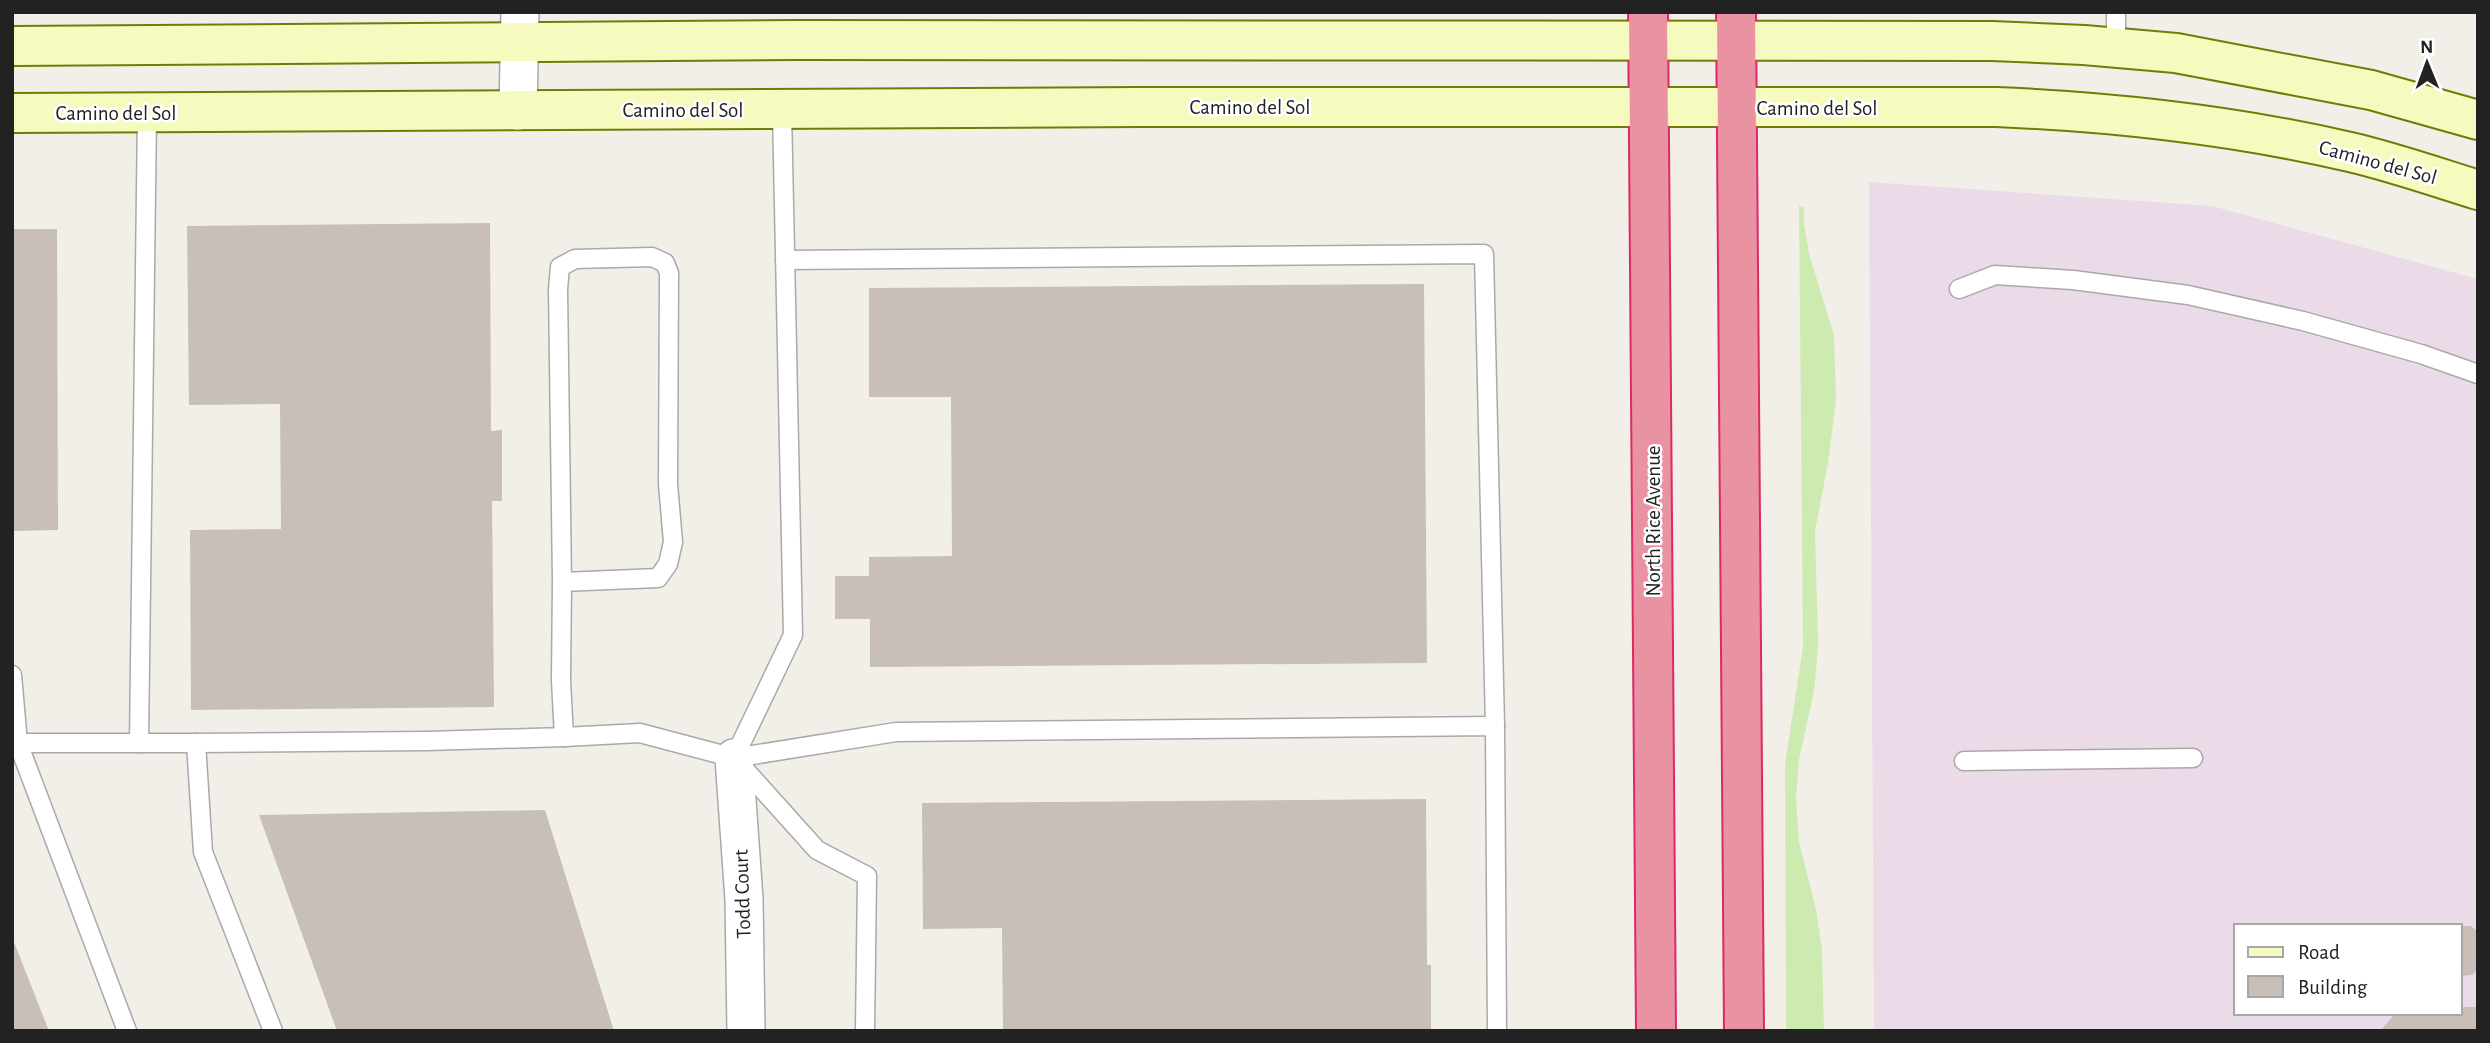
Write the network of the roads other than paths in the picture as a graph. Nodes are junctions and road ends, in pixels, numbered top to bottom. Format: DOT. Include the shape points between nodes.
graph roads {
  1 [pos="519,27"];
  2 [pos="1648,27"];
  3 [pos="1736,27"];
  4 [pos="2116,30"];
  5 [pos="12,46"];
  6 [pos="1650,108"];
  7 [pos="1737,108"];
  8 [pos="782,110"];
  9 [pos="518,111"];
  10 [pos="12,113"];
  11 [pos="147,113"];
  12 [pos="2478,120"];
  13 [pos="2478,190"];
  14 [pos="785,260"];
  15 [pos="1959,289"];
  16 [pos="2478,374"];
  17 [pos="562,582"];
  18 [pos="12,675"];
  19 [pos="1496,726"];
  20 [pos="564,737"];
  21 [pos="15,743"];
  22 [pos="139,743"];
  23 [pos="196,743"];
  24 [pos="734,758"];
  25 [pos="2193,758"];
  26 [pos="1964,761"];
  27 [pos="127,1031"];
  28 [pos="273,1031"];
  29 [pos="746,1031"];
  30 [pos="865,1031"];
  31 [pos="1497,1031"];
  32 [pos="1656,1031"];
  33 [pos="1744,1031"];
  1 -- 2 [label="street" via="880,40"];
  1 -- 5 [label="street"];
  1 -- 9 [label="street"];
  2 -- 3 [label="street"];
  2 -- 6 [label="highway, North Rice Avenue"];
  3 -- 4 [label="street" via="1992,41"];
  3 -- 7 [label="highway"];
  4 -- 12 [label="street" via="2176,53 2371,90"];
  6 -- 7 [label="street, Camino del Sol"];
  6 -- 8 [label="street, Camino del Sol"];
  6 -- 32 [label="highway, North Rice Avenue"];
  7 -- 13 [label="street, Camino del Sol" via="1996,107 2195,123 2352,152"];
  7 -- 33 [label="highway"];
  8 -- 9 [label="street, Camino del Sol"];
  8 -- 14 [label="lane"];
  9 -- 11 [label="street, Camino del Sol"];
  10 -- 11 [label="street, Camino del Sol"];
  11 -- 22 [label="lane"];
  14 -- 19 [label="lane" via="1484,254"];
  14 -- 24 [label="lane" via="793,635"];
  15 -- 16 [label="lane" via="1995,275 2188,295 2303,321"];
  17 -- 17 [label="lane" via="657,578 668,564 673,542 668,484 669,274 665,262 652,257 575,259 560,267"];
  17 -- 20 [label="lane"];
  18 -- 21 [label="lane"];
  19 -- 24 [label="lane" via="896,732"];
  19 -- 31 [label="lane"];
  20 -- 23 [label="lane"];
  20 -- 24 [label="lane" via="640,733"];
  21 -- 22 [label="lane"];
  21 -- 27 [label="lane"];
  22 -- 23 [label="lane"];
  23 -- 28 [label="lane" via="203,852"];
  24 -- 29 [label="street, Todd Court" via="744,899"];
  24 -- 30 [label="lane" via="817,850 867,876"];
  25 -- 26 [label="lane"];
}
